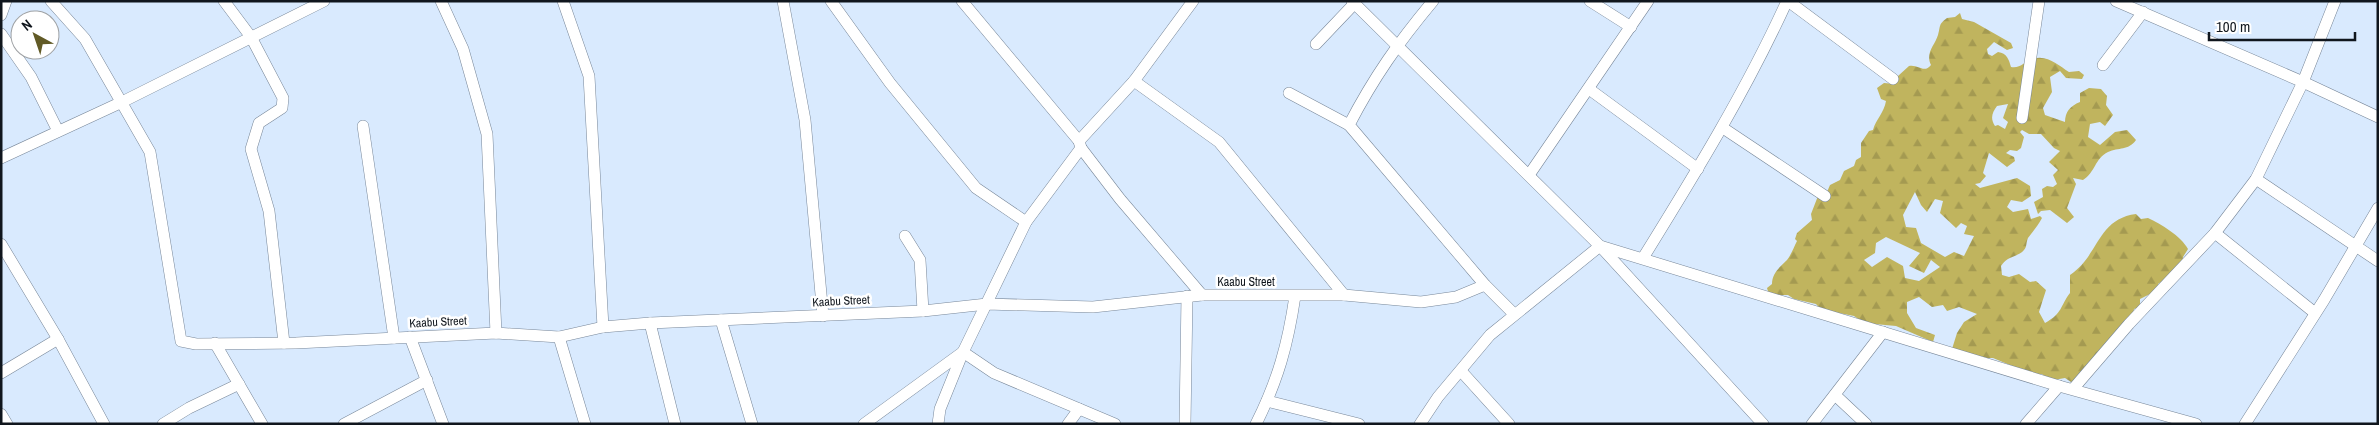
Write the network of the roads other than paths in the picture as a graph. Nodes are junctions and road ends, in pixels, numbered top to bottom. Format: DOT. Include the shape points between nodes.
graph roads {
  1 [pos="6,1"];
  2 [pos="51,1"];
  3 [pos="224,1"];
  4 [pos="324,1"];
  5 [pos="441,1"];
  6 [pos="563,1"];
  7 [pos="782,1"];
  8 [pos="831,1"];
  9 [pos="962,1"];
  10 [pos="1193,1"];
  11 [pos="1432,1"];
  12 [pos="1590,1"];
  13 [pos="1648,1"];
  14 [pos="1788,1"];
  15 [pos="2040,1"];
  16 [pos="2116,1"];
  17 [pos="2335,1"];
  18 [pos="1353,2"];
  19 [pos="2143,12"];
  20 [pos="1,15"];
  21 [pos="1631,26"];
  22 [pos="1,34"];
  23 [pos="251,36"];
  24 [pos="1316,44"];
  25 [pos="1396,46"];
  26 [pos="2103,66"];
  27 [pos="1893,79"];
  28 [pos="1134,81"];
  29 [pos="2303,82"];
  30 [pos="1589,89"];
  31 [pos="1289,94"];
  32 [pos="122,102"];
  33 [pos="2378,116"];
  34 [pos="2022,118"];
  35 [pos="1349,125"];
  36 [pos="363,126"];
  37 [pos="1723,128"];
  38 [pos="58,131"];
  39 [pos="1080,145"];
  40 [pos="1,158"];
  41 [pos="1698,169"];
  42 [pos="1529,175"];
  43 [pos="2256,179"];
  44 [pos="1825,196"];
  45 [pos="2378,208"];
  46 [pos="1026,222"];
  47 [pos="2215,234"];
  48 [pos="905,236"];
  49 [pos="1,244"];
  50 [pos="1600,246"];
  51 [pos="2355,246"];
  52 [pos="1644,258"];
  53 [pos="2378,262"];
  54 [pos="1485,285"];
  55 [pos="1344,294"];
  56 [pos="1202,295"];
  57 [pos="1187,296"];
  58 [pos="1296,296"];
  59 [pos="987,304"];
  60 [pos="923,311"];
  61 [pos="2315,313"];
  62 [pos="1514,314"];
  63 [pos="823,316"];
  64 [pos="721,320"];
  65 [pos="650,323"];
  66 [pos="603,327"];
  67 [pos="1883,332"];
  68 [pos="496,333"];
  69 [pos="410,337"];
  70 [pos="559,337"];
  71 [pos="394,338"];
  72 [pos="58,339"];
  73 [pos="215,343"];
  74 [pos="284,343"];
  75 [pos="963,352"];
  76 [pos="1460,371"];
  77 [pos="1,374"];
  78 [pos="427,380"];
  79 [pos="240,384"];
  80 [pos="2058,386"];
  81 [pos="2073,390"];
  82 [pos="1835,394"];
  83 [pos="1267,401"];
  84 [pos="1080,409"];
  85 [pos="1,414"];
  86 [pos="7,424"];
  87 [pos="104,424"];
  88 [pos="163,424"];
  89 [pos="262,424"];
  90 [pos="344,424"];
  91 [pos="443,424"];
  92 [pos="585,424"];
  93 [pos="675,424"];
  94 [pos="752,424"];
  95 [pos="864,424"];
  96 [pos="938,424"];
  97 [pos="1068,424"];
  98 [pos="1115,424"];
  99 [pos="1185,424"];
  100 [pos="1256,424"];
  101 [pos="1359,424"];
  102 [pos="1420,424"];
  103 [pos="1509,424"];
  104 [pos="1764,424"];
  105 [pos="1812,424"];
  106 [pos="1866,424"];
  107 [pos="2026,424"];
  108 [pos="2196,424"];
  109 [pos="2245,424"];
  1 -- 20 [label="street"];
  2 -- 32 [label="street" via="85,39"];
  3 -- 23 [label="street"];
  4 -- 23 [label="street"];
  5 -- 68 [label="street" via="463,49 487,134"];
  6 -- 66 [label="street" via="589,76"];
  7 -- 63 [label="street" via="806,120"];
  8 -- 46 [label="street" via="890,82 976,188"];
  9 -- 39 [label="street"];
  10 -- 28 [label="street"];
  11 -- 25 [label="street"];
  12 -- 21 [label="street"];
  13 -- 21 [label="street"];
  14 -- 27 [label="street"];
  14 -- 37 [label="street"];
  15 -- 34 [label="street"];
  16 -- 19 [label="street"];
  17 -- 29 [label="street"];
  18 -- 24 [label="street"];
  18 -- 25 [label="street"];
  19 -- 26 [label="street"];
  19 -- 29 [label="street"];
  21 -- 30 [label="street"];
  22 -- 38 [label="street" via="31,77"];
  23 -- 32 [label="street"];
  23 -- 74 [label="street" via="283,98 282,108 260,123 251,149 270,211"];
  25 -- 35 [label="street"];
  25 -- 42 [label="street"];
  28 -- 39 [label="street"];
  28 -- 55 [label="street" via="1219,142"];
  29 -- 33 [label="street"];
  29 -- 43 [label="street"];
  30 -- 41 [label="street"];
  30 -- 42 [label="street"];
  31 -- 35 [label="street"];
  32 -- 38 [label="street"];
  32 -- 73 [label="street, Kaabu Street" via="150,152 181,341"];
  35 -- 54 [label="street"];
  36 -- 71 [label="street"];
  37 -- 41 [label="street"];
  37 -- 44 [label="street"];
  38 -- 40 [label="street"];
  39 -- 46 [label="street"];
  39 -- 56 [label="street" via="1120,199"];
  41 -- 52 [label="street"];
  42 -- 50 [label="street"];
  43 -- 47 [label="street"];
  43 -- 51 [label="street"];
  45 -- 51 [label="street"];
  46 -- 59 [label="street"];
  47 -- 61 [label="street"];
  47 -- 81 [label="street" via="2129,324"];
  48 -- 60 [label="street" via="920,260"];
  49 -- 72 [label="street"];
  50 -- 52 [label="street"];
  50 -- 62 [label="street"];
  50 -- 104 [label="street"];
  51 -- 53 [label="street"];
  51 -- 61 [label="street"];
  52 -- 67 [label="street"];
  54 -- 55 [label="street, Kaabu Street" via="1456,297 1421,302"];
  54 -- 62 [label="street"];
  55 -- 58 [label="street, Kaabu Street"];
  56 -- 57 [label="street, Kaabu Street"];
  56 -- 58 [label="street, Kaabu Street"];
  57 -- 59 [label="street, Kaabu Street" via="1093,307"];
  57 -- 99 [label="street"];
  58 -- 83 [label="street" via="1289,341"];
  59 -- 60 [label="street, Kaabu Street"];
  59 -- 75 [label="street"];
  60 -- 63 [label="street, Kaabu Street"];
  61 -- 109 [label="street"];
  62 -- 76 [label="street" via="1490,335"];
  63 -- 64 [label="street, Kaabu Street"];
  64 -- 65 [label="street, Kaabu Street"];
  64 -- 94 [label="street"];
  65 -- 66 [label="street, Kaabu Street"];
  65 -- 93 [label="street"];
  66 -- 70 [label="street, Kaabu Street"];
  67 -- 80 [label="street"];
  67 -- 82 [label="street"];
  68 -- 69 [label="street, Kaabu Street"];
  68 -- 70 [label="street, Kaabu Street"];
  69 -- 71 [label="street, Kaabu Street"];
  69 -- 78 [label="street"];
  70 -- 92 [label="street"];
  71 -- 74 [label="street, Kaabu Street"];
  72 -- 77 [label="street"];
  72 -- 87 [label="street"];
  73 -- 74 [label="street, Kaabu Street"];
  73 -- 79 [label="street"];
  75 -- 84 [label="street" via="994,373"];
  75 -- 95 [label="street"];
  75 -- 96 [label="street" via="940,409"];
  76 -- 102 [label="street"];
  76 -- 103 [label="street"];
  78 -- 90 [label="street"];
  78 -- 91 [label="street"];
  79 -- 88 [label="street"];
  79 -- 89 [label="street"];
  80 -- 81 [label="street"];
  80 -- 107 [label="street"];
  81 -- 108 [label="street"];
  82 -- 105 [label="street"];
  82 -- 106 [label="street"];
  83 -- 100 [label="street"];
  83 -- 101 [label="street"];
  84 -- 97 [label="street"];
  84 -- 98 [label="street"];
  85 -- 86 [label="street"];
}
